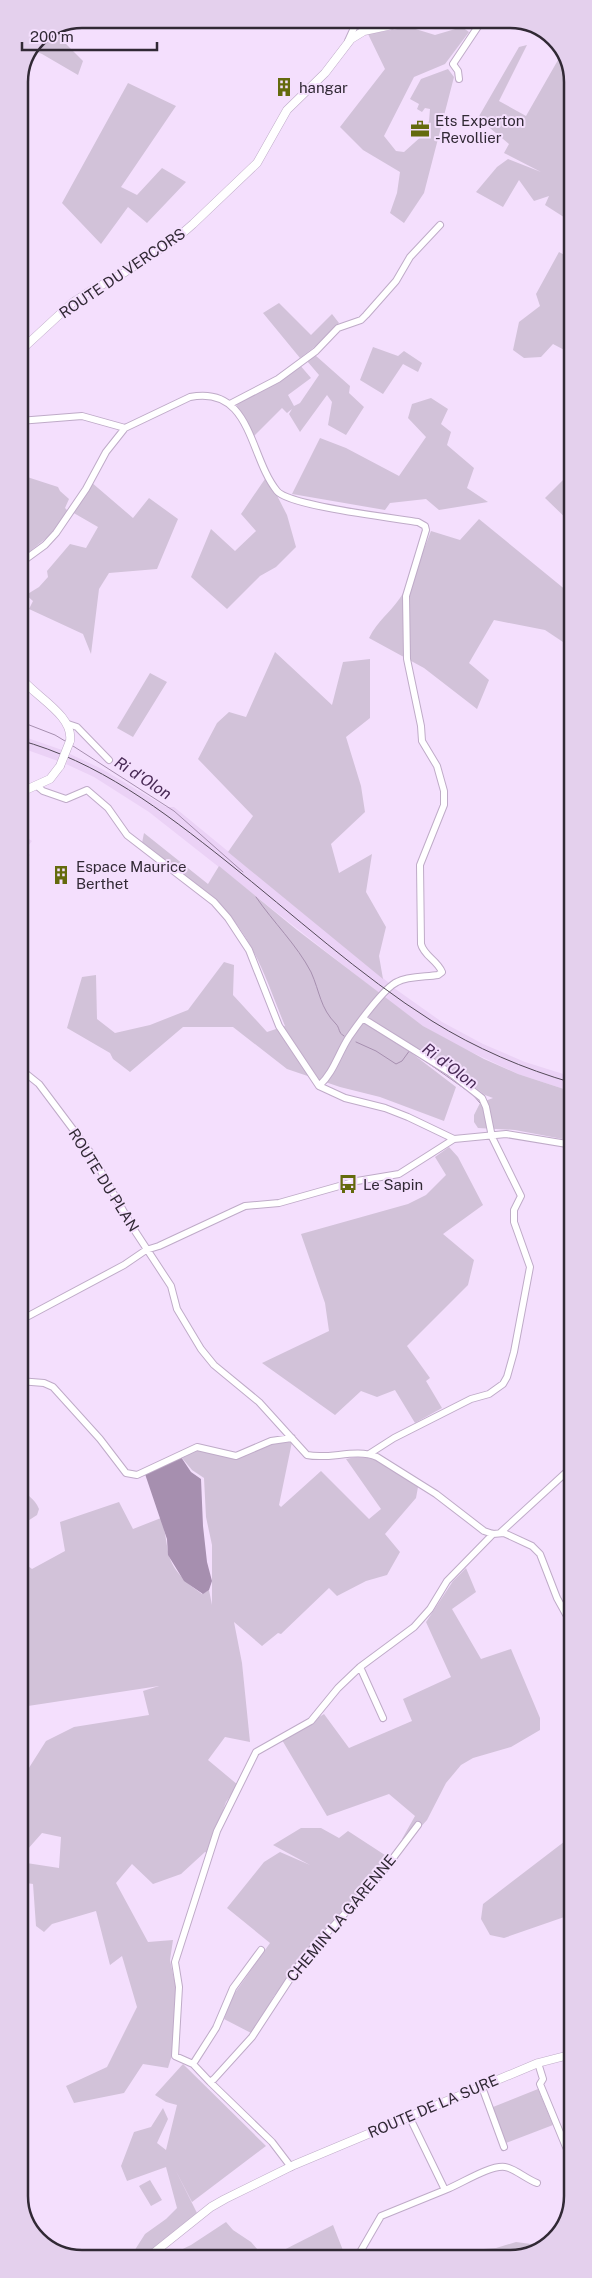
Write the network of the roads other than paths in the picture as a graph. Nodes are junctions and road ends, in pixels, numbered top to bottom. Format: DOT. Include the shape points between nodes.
graph roads {
  1 [pos="354,28"];
  2 [pos="378,28"];
  3 [pos="477,28"];
  4 [pos="348,41"];
  5 [pos="460,79"];
  6 [pos="440,225"];
  7 [pos="28,344"];
  8 [pos="230,404"];
  9 [pos="28,420"];
  10 [pos="125,428"];
  11 [pos="28,557"];
  12 [pos="28,686"];
  13 [pos="68,724"];
  14 [pos="109,760"];
  15 [pos="37,786"];
  16 [pos="28,790"];
  17 [pos="364,1019"];
  18 [pos="28,1075"];
  19 [pos="319,1086"];
  20 [pos="491,1134"];
  21 [pos="454,1139"];
  22 [pos="564,1144"];
  23 [pos="146,1250"];
  24 [pos="28,1316"];
  25 [pos="28,1382"];
  26 [pos="292,1438"];
  27 [pos="369,1454"];
  28 [pos="564,1474"];
  29 [pos="496,1534"];
  30 [pos="564,1610"];
  31 [pos="360,1667"];
  32 [pos="383,1718"];
  33 [pos="418,1825"];
  34 [pos="261,1950"];
  35 [pos="564,2056"];
  36 [pos="538,2063"];
  37 [pos="193,2064"];
  38 [pos="210,2082"];
  39 [pos="482,2087"];
  40 [pos="409,2116"];
  41 [pos="564,2142"];
  42 [pos="504,2147"];
  43 [pos="293,2166"];
  44 [pos="537,2183"];
  45 [pos="445,2190"];
  46 [pos="157,2250"];
  47 [pos="361,2250"];
  1 -- 4 [label="street"];
  2 -- 4 [label="main road" via="364,31"];
  3 -- 5 [label="street" via="453,64"];
  4 -- 7 [label="main road, ROUTE DU VERCORS" via="325,73 283,117 257,163 194,224 119,276 72,303"];
  6 -- 8 [label="street" via="410,257 396,281 361,320 338,328 316,351 278,379"];
  8 -- 10 [label="street" via="202,394"];
  8 -- 17 [label="street" via="242,417 265,472 278,493 297,501 418,522 426,530 406,596 407,659 422,740 436,766 444,791 443,809 420,865 421,944 442,972 397,981 376,1001"];
  9 -- 10 [label="street" via="82,416"];
  10 -- 11 [label="street" via="106,452 56,533"];
  12 -- 13 [label="main road"];
  13 -- 14 [label="street" via="77,727"];
  13 -- 15 [label="main road, bridge" via="70,741 60,766 50,779"];
  15 -- 16 [label="main road"];
  15 -- 19 [label="street" via="66,799 87,790 108,808 127,835 214,902 249,950 279,1026"];
  17 -- 19 [label="street"];
  17 -- 20 [label="street" via="449,1072 482,1098"];
  18 -- 23 [label="street, ROUTE DU PLAN" via="40,1084 90,1152"];
  19 -- 21 [label="street" via="345,1098 408,1116"];
  20 -- 21 [label="street"];
  20 -- 22 [label="street"];
  20 -- 27 [label="street" via="521,1196 514,1210 514,1222 530,1267 507,1377 497,1390 471,1399"];
  21 -- 23 [label="street" via="399,1174 358,1181 280,1203 245,1206"];
  23 -- 24 [label="street"];
  23 -- 26 [label="street, ROUTE DU PLAN" via="171,1286 177,1309 201,1349 214,1365 259,1402"];
  25 -- 26 [label="street" via="53,1387 126,1473 137,1475 197,1447 236,1456 271,1441"];
  26 -- 27 [label="street, ROUTE DU PLAN" via="302,1452 313,1457"];
  27 -- 29 [label="street" via="427,1488 484,1531"];
  28 -- 29 [label="street"];
  29 -- 30 [label="street" via="526,1542 540,1554"];
  29 -- 31 [label="street" via="447,1581 430,1609 414,1627"];
  31 -- 32 [label="street"];
  31 -- 37 [label="street" via="311,1721 256,1752 217,1831 175,1962 179,1987 175,2056"];
  33 -- 38 [label="street, CHEMIN LA GARENNE" via="381,1874 303,1959 252,2038"];
  34 -- 37 [label="street" via="233,1988 216,2028"];
  35 -- 36 [label="main road, ROUTE DE LA SURE"];
  36 -- 39 [label="main road, ROUTE DE LA SURE"];
  36 -- 41 [label="street" via="543,2079 540,2084"];
  37 -- 38 [label="street"];
  38 -- 43 [label="street"];
  39 -- 40 [label="main road, ROUTE DE LA SURE"];
  39 -- 42 [label="street"];
  40 -- 43 [label="main road, ROUTE DE LA SURE"];
  40 -- 45 [label="street"];
  43 -- 46 [label="main road, ROUTE DE LA SURE" via="211,2207"];
  44 -- 45 [label="street" via="505,2167 489,2170"];
  45 -- 47 [label="street" via="381,2216"];
}
